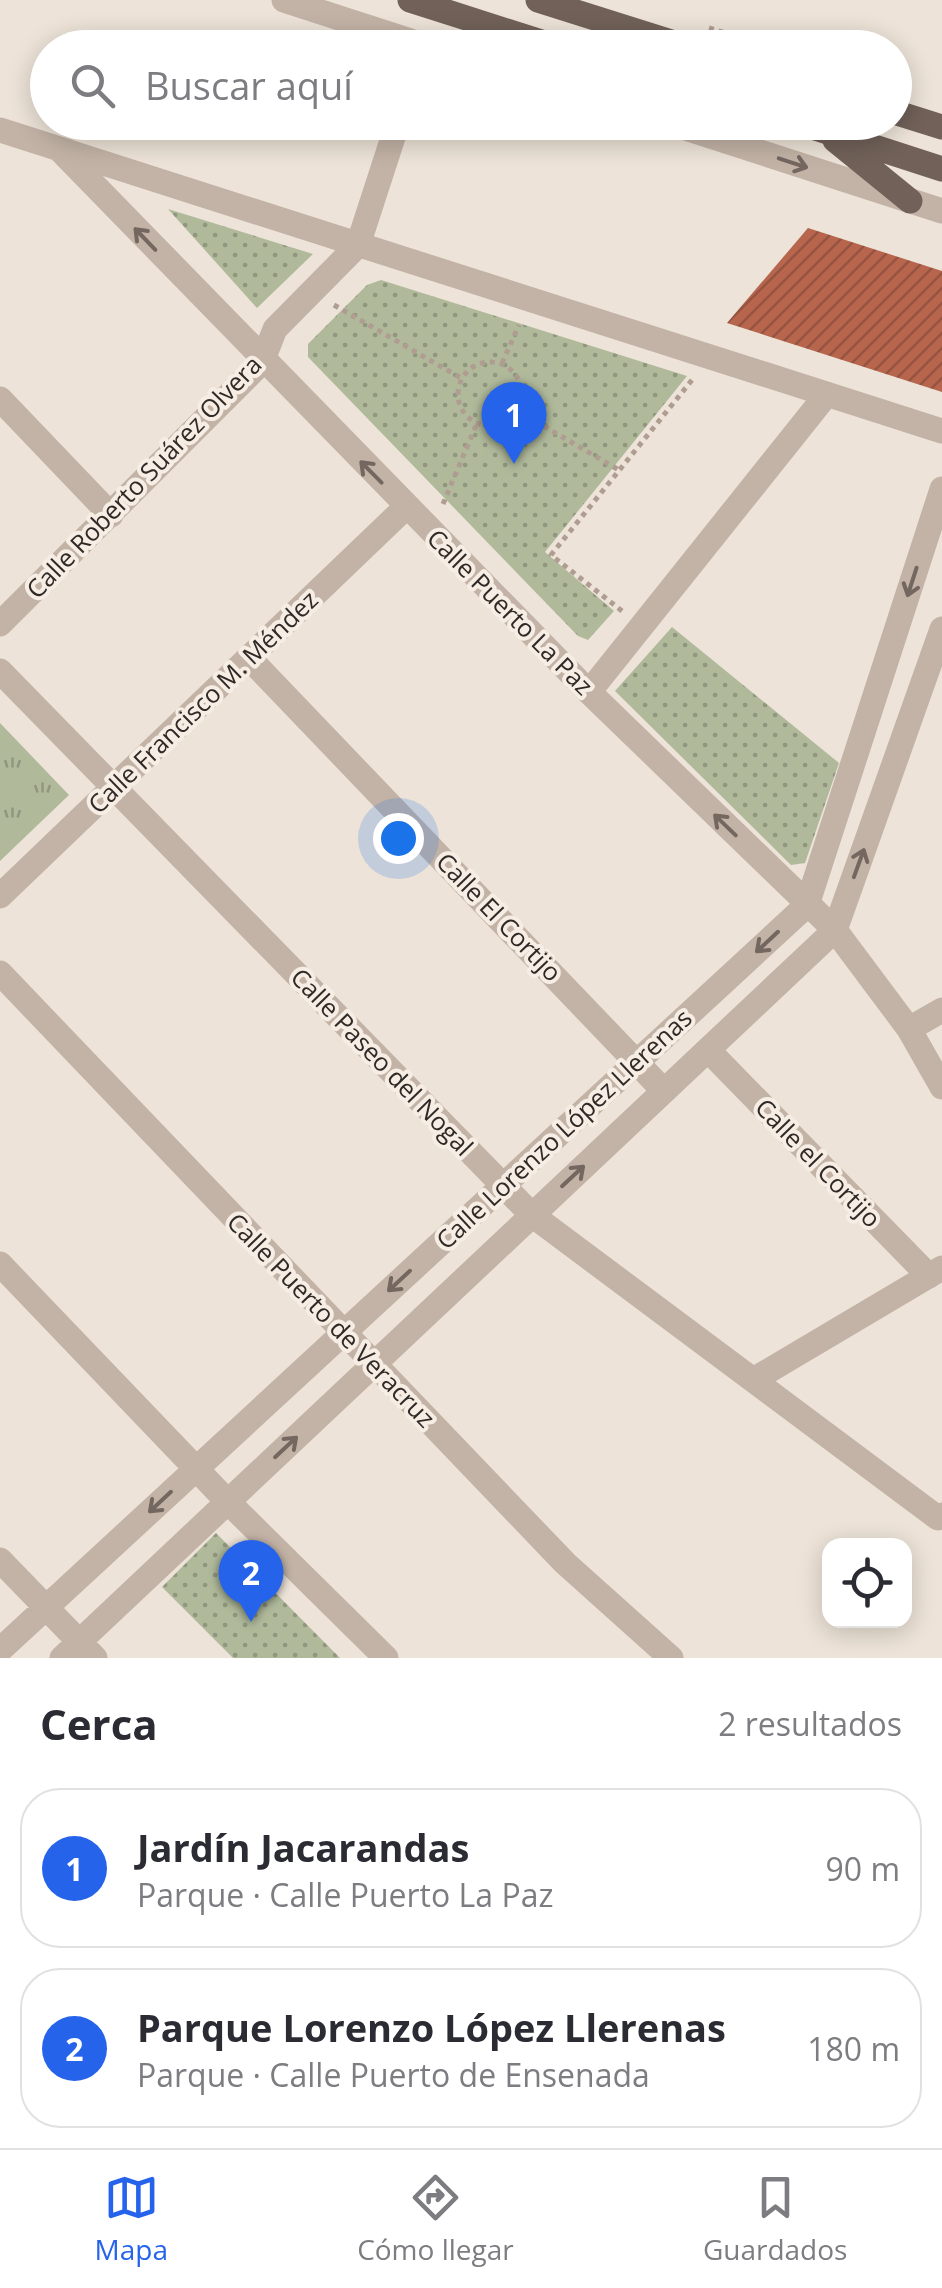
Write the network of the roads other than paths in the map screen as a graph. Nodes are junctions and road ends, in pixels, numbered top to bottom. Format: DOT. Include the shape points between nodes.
graph roads {
  1 [pos="284,0"];
  2 [pos="410,0"];
  3 [pos="538,0"];
  4 [pos="377,30"];
  5 [pos="504,30"];
  6 [pos="633,30"];
  7 [pos="912,118"];
  8 [pos="942,127"];
  9 [pos="0,130"];
  10 [pos="392,140"];
  11 [pos="722,140"];
  12 [pos="835,140"];
  13 [pos="852,140"];
  14 [pos="60,150"];
  15 [pos="942,169"];
  16 [pos="910,201"];
  17 [pos="942,211"];
  18 [pos="358,245"];
  19 [pos="262,362"];
  20 [pos="827,394"];
  21 [pos="0,399"];
  22 [pos="942,431"];
  23 [pos="942,489"];
  24 [pos="406,508"];
  25 [pos="111,515"];
  26 [pos="0,624"];
  27 [pos="942,629"];
  28 [pos="249,658"];
  29 [pos="0,672"];
  30 [pos="588,692"];
  31 [pos="114,787"];
  32 [pos="0,896"];
  33 [pos="807,905"];
  34 [pos="835,930"];
  35 [pos="0,973"];
  36 [pos="942,1010"];
  37 [pos="909,1029"];
  38 [pos="708,1050"];
  39 [pos="638,1061"];
  40 [pos="942,1087"];
  41 [pos="664,1090"];
  42 [pos="503,1186"];
  43 [pos="532,1215"];
  44 [pos="0,1264"];
  45 [pos="936,1272"];
  46 [pos="343,1333"];
  47 [pos="373,1365"];
  48 [pos="753,1380"];
  49 [pos="196,1469"];
  50 [pos="228,1502"];
  51 [pos="942,1516"];
  52 [pos="0,1560"];
  53 [pos="46,1607"];
  54 [pos="0,1650"];
  55 [pos="79,1653"];
  56 [pos="386,1658"];
  57 [pos="671,1658"];
  1 -- 4 [label="street"];
  2 -- 5 [label="main road"];
  3 -- 6 [label="main road"];
  7 -- 8 [label="main road"];
  9 -- 14 [label="street"];
  10 -- 18 [label="street, Calle Roberto Suárez Olvera"];
  11 -- 16 [label="street, one-way"];
  12 -- 16 [label="main road"];
  13 -- 15 [label="main road"];
  14 -- 18 [label="street"];
  19 -- 14 [label="street, Calle Puerto La Paz, one-way"];
  16 -- 17 [label="street"];
  18 -- 19 [label="street, Calle Roberto Suárez Olvera" via="275,330"];
  18 -- 20 [label="street"];
  24 -- 19 [label="street, Calle Puerto La Paz, one-way"];
  19 -- 25 [label="street, Calle Roberto Suárez Olvera"];
  20 -- 22 [label="street"];
  20 -- 30 [label="street"];
  21 -- 25 [label="street"];
  23 -- 33 [label="street, Calle Lorenzo López Llerenas, one-way"];
  24 -- 28 [label="street, Calle Francisco M. Méndez"];
  24 -- 30 [label="street, Calle Puerto La Paz"];
  25 -- 26 [label="street, Calle Roberto Suárez Olvera"];
  34 -- 27 [label="street, Calle Lorenzo López Llerenas, one-way"];
  28 -- 31 [label="street, Calle Francisco M. Méndez"];
  28 -- 39 [label="street, Calle El Cortijo"];
  29 -- 31 [label="street, Calle Paseo del Nogal"];
  33 -- 30 [label="street, Calle Puerto La Paz, one-way"];
  31 -- 32 [label="street, Calle Francisco M. Méndez"];
  31 -- 42 [label="street, Calle Paseo del Nogal"];
  33 -- 34 [label="street, Calle Puerto La Paz"];
  33 -- 39 [label="street, Calle Lorenzo López Llerenas, one-way"];
  34 -- 37 [label="street, Calle Puerto La Paz"];
  34 -- 38 [label="street, Calle Lorenzo López Llerenas"];
  35 -- 46 [label="street, Calle Puerto de Veracruz"];
  36 -- 37 [label="street"];
  37 -- 40 [label="street, Calle Puerto La Paz"];
  38 -- 41 [label="street, Calle Lorenzo López Llerenas"];
  38 -- 45 [label="street, Calle el Cortijo"];
  39 -- 41 [label="street, Calle El Cortijo"];
  39 -- 42 [label="street, Calle Lorenzo López Llerenas"];
  43 -- 41 [label="street, Calle Lorenzo López Llerenas, one-way"];
  42 -- 43 [label="street, Calle Paseo del Nogal"];
  42 -- 46 [label="street, Calle Lorenzo López Llerenas, one-way"];
  43 -- 47 [label="street, Calle Lorenzo López Llerenas"];
  43 -- 48 [label="street, Calle Paseo del Nogal"];
  44 -- 49 [label="street"];
  45 -- 48 [label="street"];
  46 -- 47 [label="street, Calle Puerto de Veracruz"];
  46 -- 49 [label="street, Calle Lorenzo López Llerenas"];
  50 -- 47 [label="street, Calle Lorenzo López Llerenas, one-way"];
  47 -- 57 [label="street, Calle Puerto de Veracruz" via="565,1563"];
  48 -- 51 [label="street, Calle Paseo del Nogal"];
  49 -- 50 [label="street"];
  49 -- 53 [label="street, Calle Lorenzo López Llerenas, one-way"];
  50 -- 55 [label="street, Calle Lorenzo López Llerenas"];
  50 -- 56 [label="street"];
  52 -- 53 [label="street"];
  53 -- 54 [label="street, Calle Lorenzo López Llerenas"];
  53 -- 55 [label="street"];
}
